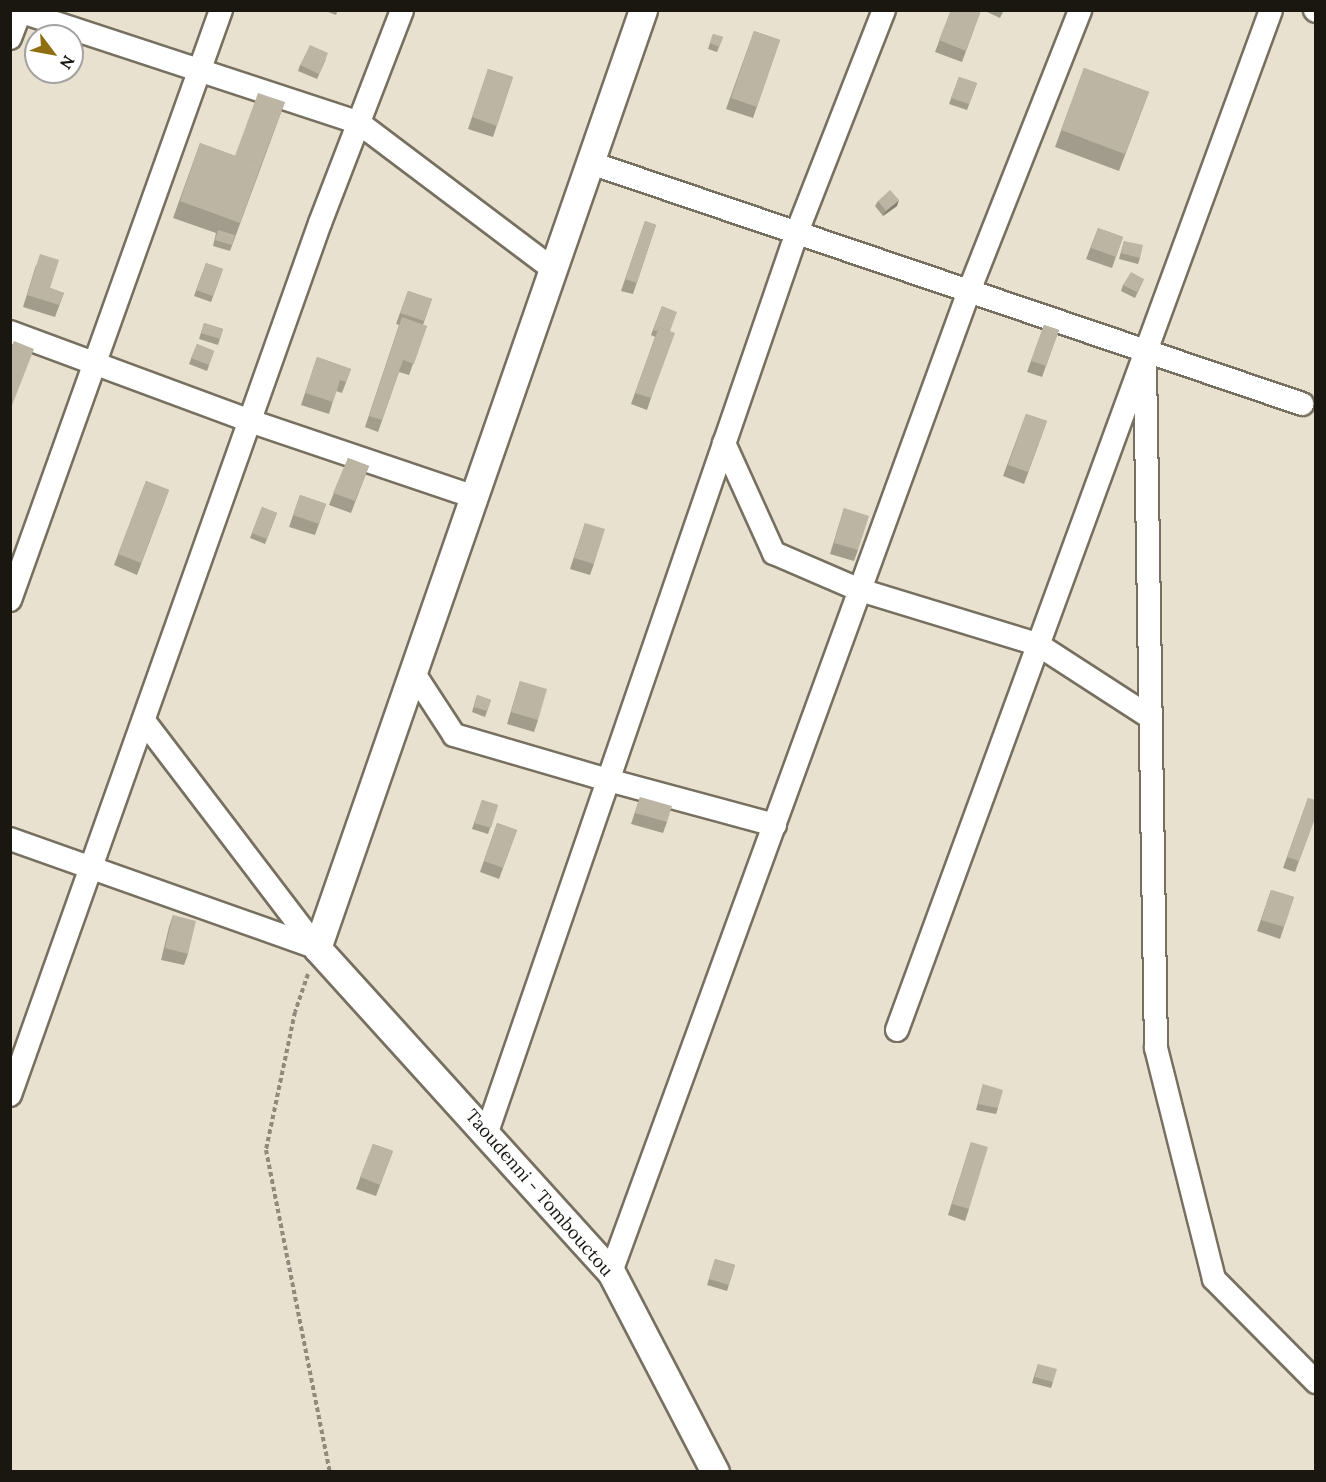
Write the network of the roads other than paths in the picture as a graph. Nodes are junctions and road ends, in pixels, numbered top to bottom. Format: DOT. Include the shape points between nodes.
graph roads {
  1 [pos="221,10"];
  2 [pos="402,10"];
  3 [pos="643,10"];
  4 [pos="884,10"];
  5 [pos="1080,10"];
  6 [pos="1271,10"];
  7 [pos="19,11"];
  8 [pos="10,38"];
  9 [pos="199,70"];
  10 [pos="359,123"];
  11 [pos="591,163"];
  12 [pos="797,232"];
  13 [pos="554,270"];
  14 [pos="969,291"];
  15 [pos="10,332"];
  16 [pos="1144,351"];
  17 [pos="94,364"];
  18 [pos="1302,404"];
  19 [pos="250,421"];
  20 [pos="724,442"];
  21 [pos="475,496"];
  22 [pos="860,590"];
  23 [pos="11,598"];
  24 [pos="1037,644"];
  25 [pos="414,672"];
  26 [pos="1150,717"];
  27 [pos="144,721"];
  28 [pos="608,780"];
  29 [pos="774,825"];
  30 [pos="10,839"];
  31 [pos="92,868"];
  32 [pos="317,948"];
  33 [pos="897,1030"];
  34 [pos="10,1095"];
  35 [pos="487,1132"];
  36 [pos="611,1272"];
  37 [pos="1316,1382"];
  38 [pos="715,1472"];
  1 -- 9 [label="street"];
  2 -- 10 [label="street"];
  3 -- 11 [label="street"];
  4 -- 12 [label="street"];
  5 -- 14 [label="street"];
  6 -- 16 [label="street"];
  7 -- 8 [label="street"];
  7 -- 9 [label="street"];
  9 -- 10 [label="street"];
  9 -- 17 [label="street"];
  10 -- 13 [label="street"];
  10 -- 19 [label="street"];
  11 -- 12 [label="street"];
  11 -- 13 [label="street"];
  12 -- 14 [label="street"];
  12 -- 20 [label="street"];
  13 -- 21 [label="street"];
  14 -- 16 [label="street"];
  14 -- 22 [label="street"];
  15 -- 17 [label="street"];
  16 -- 18 [label="street"];
  16 -- 24 [label="street"];
  16 -- 26 [label="street"];
  17 -- 19 [label="street"];
  17 -- 23 [label="street"];
  19 -- 21 [label="street"];
  19 -- 27 [label="street"];
  20 -- 22 [label="street" via="774,553"];
  20 -- 28 [label="street"];
  21 -- 25 [label="street"];
  22 -- 24 [label="street"];
  22 -- 29 [label="street"];
  24 -- 26 [label="street"];
  24 -- 33 [label="street"];
  25 -- 28 [label="street" via="454,735"];
  25 -- 32 [label="street"];
  26 -- 37 [label="street" via="1156,1048 1214,1278"];
  27 -- 31 [label="street"];
  27 -- 32 [label="street"];
  28 -- 29 [label="street"];
  28 -- 35 [label="street"];
  29 -- 36 [label="street"];
  30 -- 31 [label="street"];
  31 -- 32 [label="street"];
  31 -- 34 [label="street"];
  32 -- 35 [label="street, Taoudenni - Tombouctou"];
  35 -- 36 [label="street, Taoudenni - Tombouctou"];
  36 -- 38 [label="street, Taoudenni - Tombouctou"];
}
